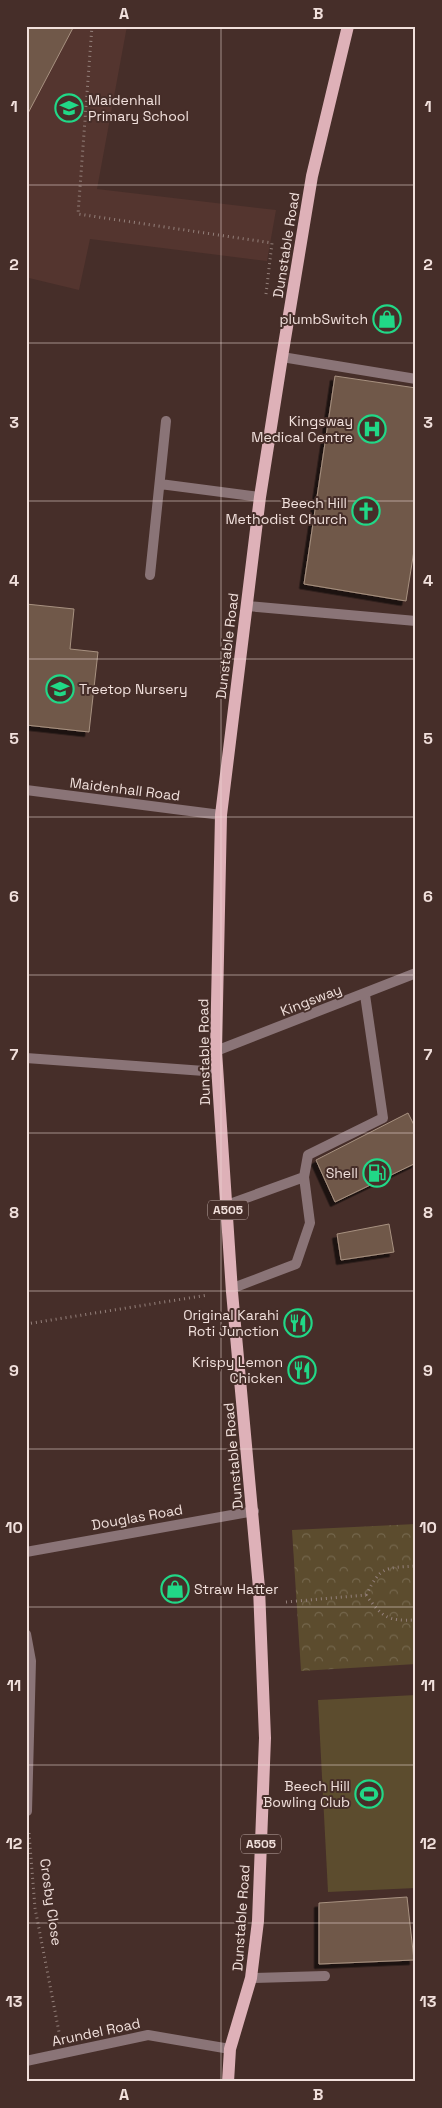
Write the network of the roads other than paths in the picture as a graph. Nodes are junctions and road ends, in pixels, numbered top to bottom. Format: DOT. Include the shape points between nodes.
graph roads {
  1 [pos="348,26"];
  2 [pos="282,357"];
  3 [pos="416,379"];
  4 [pos="166,421"];
  5 [pos="160,484"];
  6 [pos="260,497"];
  7 [pos="150,575"];
  8 [pos="247,606"];
  9 [pos="416,621"];
  10 [pos="26,790"];
  11 [pos="221,815"];
  12 [pos="416,974"];
  13 [pos="364,995"];
  14 [pos="216,1052"];
  15 [pos="26,1058"];
  16 [pos="218,1072"];
  17 [pos="304,1176"];
  18 [pos="227,1205"];
  19 [pos="233,1290"];
  20 [pos="254,1511"];
  21 [pos="26,1552"];
  22 [pos="26,1634"];
  23 [pos="27,1811"];
  24 [pos="325,1976"];
  25 [pos="251,1978"];
  26 [pos="230,2049"];
  27 [pos="26,2061"];
  28 [pos="228,2082"];
  1 -- 2 [label="main road, Dunstable Road / A505" via="312,176"];
  2 -- 3 [label="street"];
  2 -- 6 [label="main road, Dunstable Road / A505"];
  4 -- 5 [label="street"];
  5 -- 6 [label="street"];
  5 -- 7 [label="street"];
  6 -- 8 [label="main road, Dunstable Road / A505"];
  8 -- 9 [label="street"];
  8 -- 11 [label="main road, Dunstable Road / A505"];
  10 -- 11 [label="street, Maidenhall Road"];
  11 -- 14 [label="main road, Dunstable Road / A505"];
  12 -- 13 [label="street, Kingsway"];
  13 -- 14 [label="street, Kingsway"];
  13 -- 17 [label="street" via="383,1118 308,1155"];
  14 -- 16 [label="main road, Dunstable Road / A505"];
  15 -- 16 [label="street"];
  16 -- 18 [label="main road, Dunstable Road / A505"];
  17 -- 18 [label="street"];
  17 -- 19 [label="street" via="310,1222 296,1264"];
  18 -- 19 [label="main road, Dunstable Road / A505"];
  19 -- 20 [label="main road, Dunstable Road / A505"];
  20 -- 21 [label="street, Douglas Road"];
  20 -- 25 [label="main road, Dunstable Road / A505" via="264,1738 258,1921"];
  22 -- 23 [label="street" via="32,1660"];
  24 -- 25 [label="street"];
  25 -- 26 [label="main road, Dunstable Road / A505"];
  26 -- 27 [label="street, Arundel Road" via="148,2035"];
  26 -- 28 [label="main road, Dunstable Road / A505"];
}
